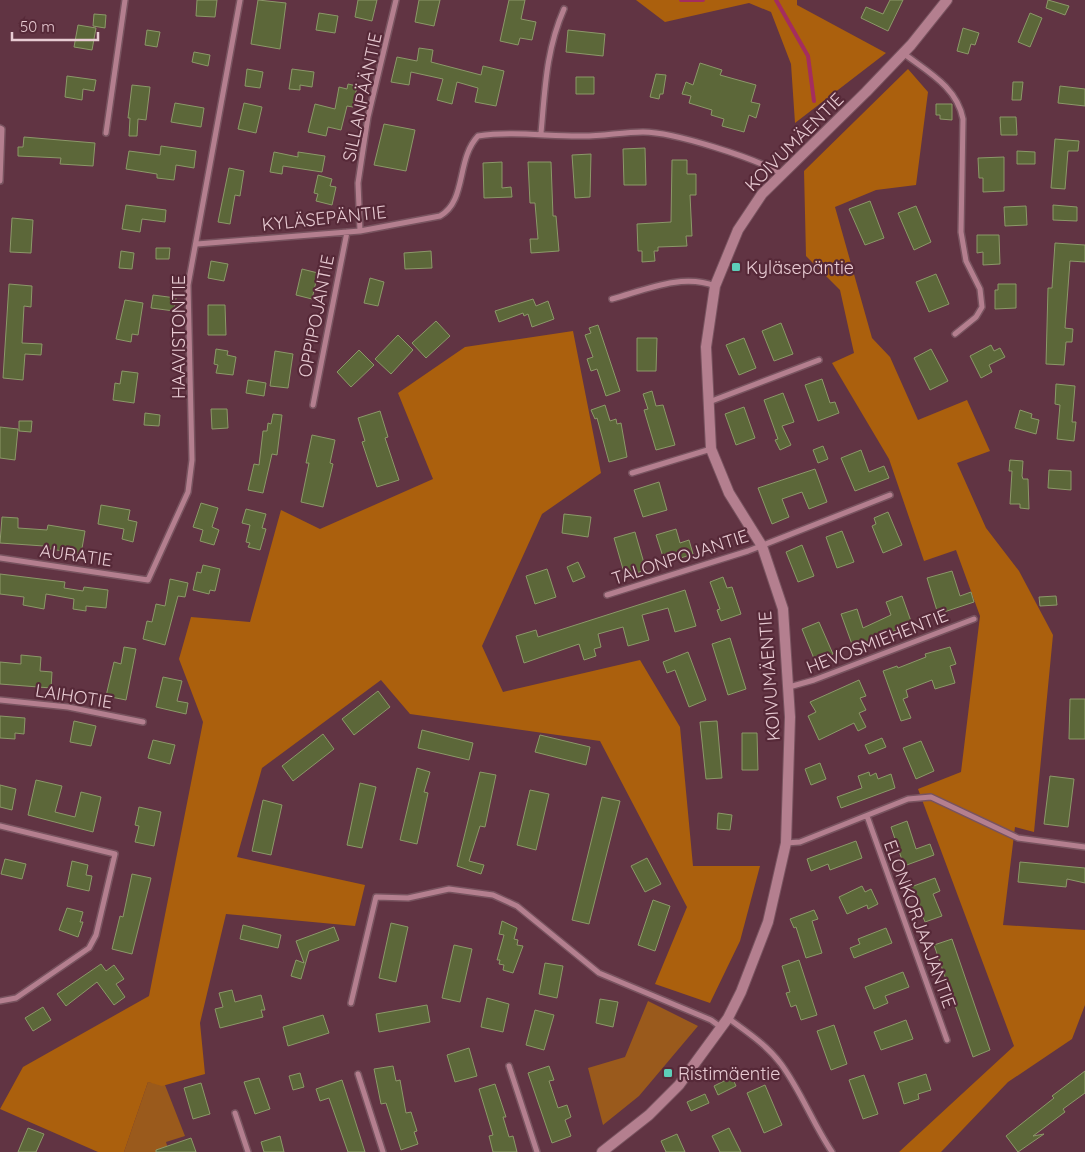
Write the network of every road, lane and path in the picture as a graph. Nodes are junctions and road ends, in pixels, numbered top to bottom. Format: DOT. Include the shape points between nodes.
graph roads {
  1 [pos="125,0"];
  2 [pos="240,0"];
  3 [pos="396,0"];
  4 [pos="947,0"];
  5 [pos="564,9"];
  6 [pos="903,53"];
  7 [pos="0,128"];
  8 [pos="106,133"];
  9 [pos="541,133"];
  10 [pos="782,174"];
  11 [pos="0,181"];
  12 [pos="360,231"];
  13 [pos="347,232"];
  14 [pos="197,244"];
  15 [pos="715,286"];
  16 [pos="612,299"];
  17 [pos="955,334"];
  18 [pos="819,360"];
  19 [pos="708,402"];
  20 [pos="313,405"];
  21 [pos="712,449"];
  22 [pos="632,472"];
  23 [pos="890,495"];
  24 [pos="762,546"];
  25 [pos="0,558"];
  26 [pos="148,580"];
  27 [pos="607,595"];
  28 [pos="974,619"];
  29 [pos="789,687"];
  30 [pos="0,700"];
  31 [pos="143,722"];
  32 [pos="867,816"];
  33 [pos="0,826"];
  34 [pos="786,843"];
  35 [pos="1085,848"];
  36 [pos="0,1001"];
  37 [pos="351,1003"];
  38 [pos="728,1018"];
  39 [pos="722,1028"];
  40 [pos="947,1040"];
  41 [pos="509,1066"];
  42 [pos="358,1074"];
  43 [pos="235,1113"];
  44 [pos="248,1152"];
  45 [pos="383,1152"];
  46 [pos="536,1152"];
  47 [pos="602,1152"];
  48 [pos="832,1152"];
  1 -- 8 [label="street"];
  2 -- 14 [label="street, HAAVISTONTIE"];
  3 -- 12 [label="street, SILLANPÄÄNTIE" via="368,117 358,184"];
  4 -- 6 [label="street, KOIVUMÄENTIE"];
  5 -- 9 [label="street" via="553,34 546,68"];
  6 -- 10 [label="street, KOIVUMÄENTIE"];
  6 -- 17 [label="street" via="940,80 960,106 963,119 961,232 966,261 980,289 982,307 976,317"];
  7 -- 11 [label="street"];
  9 -- 10 [label="street, KYLÄSEPÄNTIE" via="578,136 645,132 756,160"];
  9 -- 12 [label="street, KYLÄSEPÄNTIE" via="478,136 468,149 455,201 449,211 440,216"];
  10 -- 15 [label="street, KOIVUMÄENTIE" via="762,194 744,220"];
  12 -- 13 [label="street, KYLÄSEPÄNTIE"];
  13 -- 14 [label="street, KYLÄSEPÄNTIE"];
  13 -- 20 [label="street, OPPIPOJANTIE"];
  14 -- 26 [label="street, HAAVISTONTIE" via="188,285 192,460 188,492"];
  15 -- 16 [label="street" via="702,281 681,280"];
  15 -- 19 [label="street, KOIVUMÄENTIE" via="706,347"];
  18 -- 19 [label="street"];
  19 -- 21 [label="street, KOIVUMÄENTIE"];
  21 -- 22 [label="street"];
  21 -- 24 [label="street, KOIVUMÄENTIE" via="729,493"];
  23 -- 24 [label="street, TALONPOJANTIE"];
  24 -- 27 [label="street, TALONPOJANTIE"];
  24 -- 29 [label="street, KOIVUMÄENTIE" via="783,609"];
  25 -- 26 [label="street, AURATIE"];
  28 -- 29 [label="street, HEVOSMIEHENTIE"];
  29 -- 34 [label="street, KOIVUMÄENTIE"];
  30 -- 31 [label="street, LAIHOTIE" via="68,707"];
  32 -- 34 [label="street" via="800,842"];
  32 -- 35 [label="street" via="908,799 930,797 1018,838"];
  32 -- 40 [label="street, ELONKORJAAJANTIE"];
  33 -- 36 [label="street" via="115,854 96,936 89,948 16,998"];
  34 -- 38 [label="street, KOIVUMÄENTIE" via="768,922"];
  37 -- 39 [label="street" via="376,896 408,898 449,889 493,895 517,906 598,973 711,1020"];
  38 -- 39 [label="street, KOIVUMÄENTIE"];
  38 -- 48 [label="street" via="764,1045 780,1063 794,1082"];
  39 -- 47 [label="street, KOIVUMÄENTIE" via="679,1085 623,1138"];
  41 -- 46 [label="street"];
  42 -- 45 [label="street"];
  43 -- 44 [label="street"];
}
